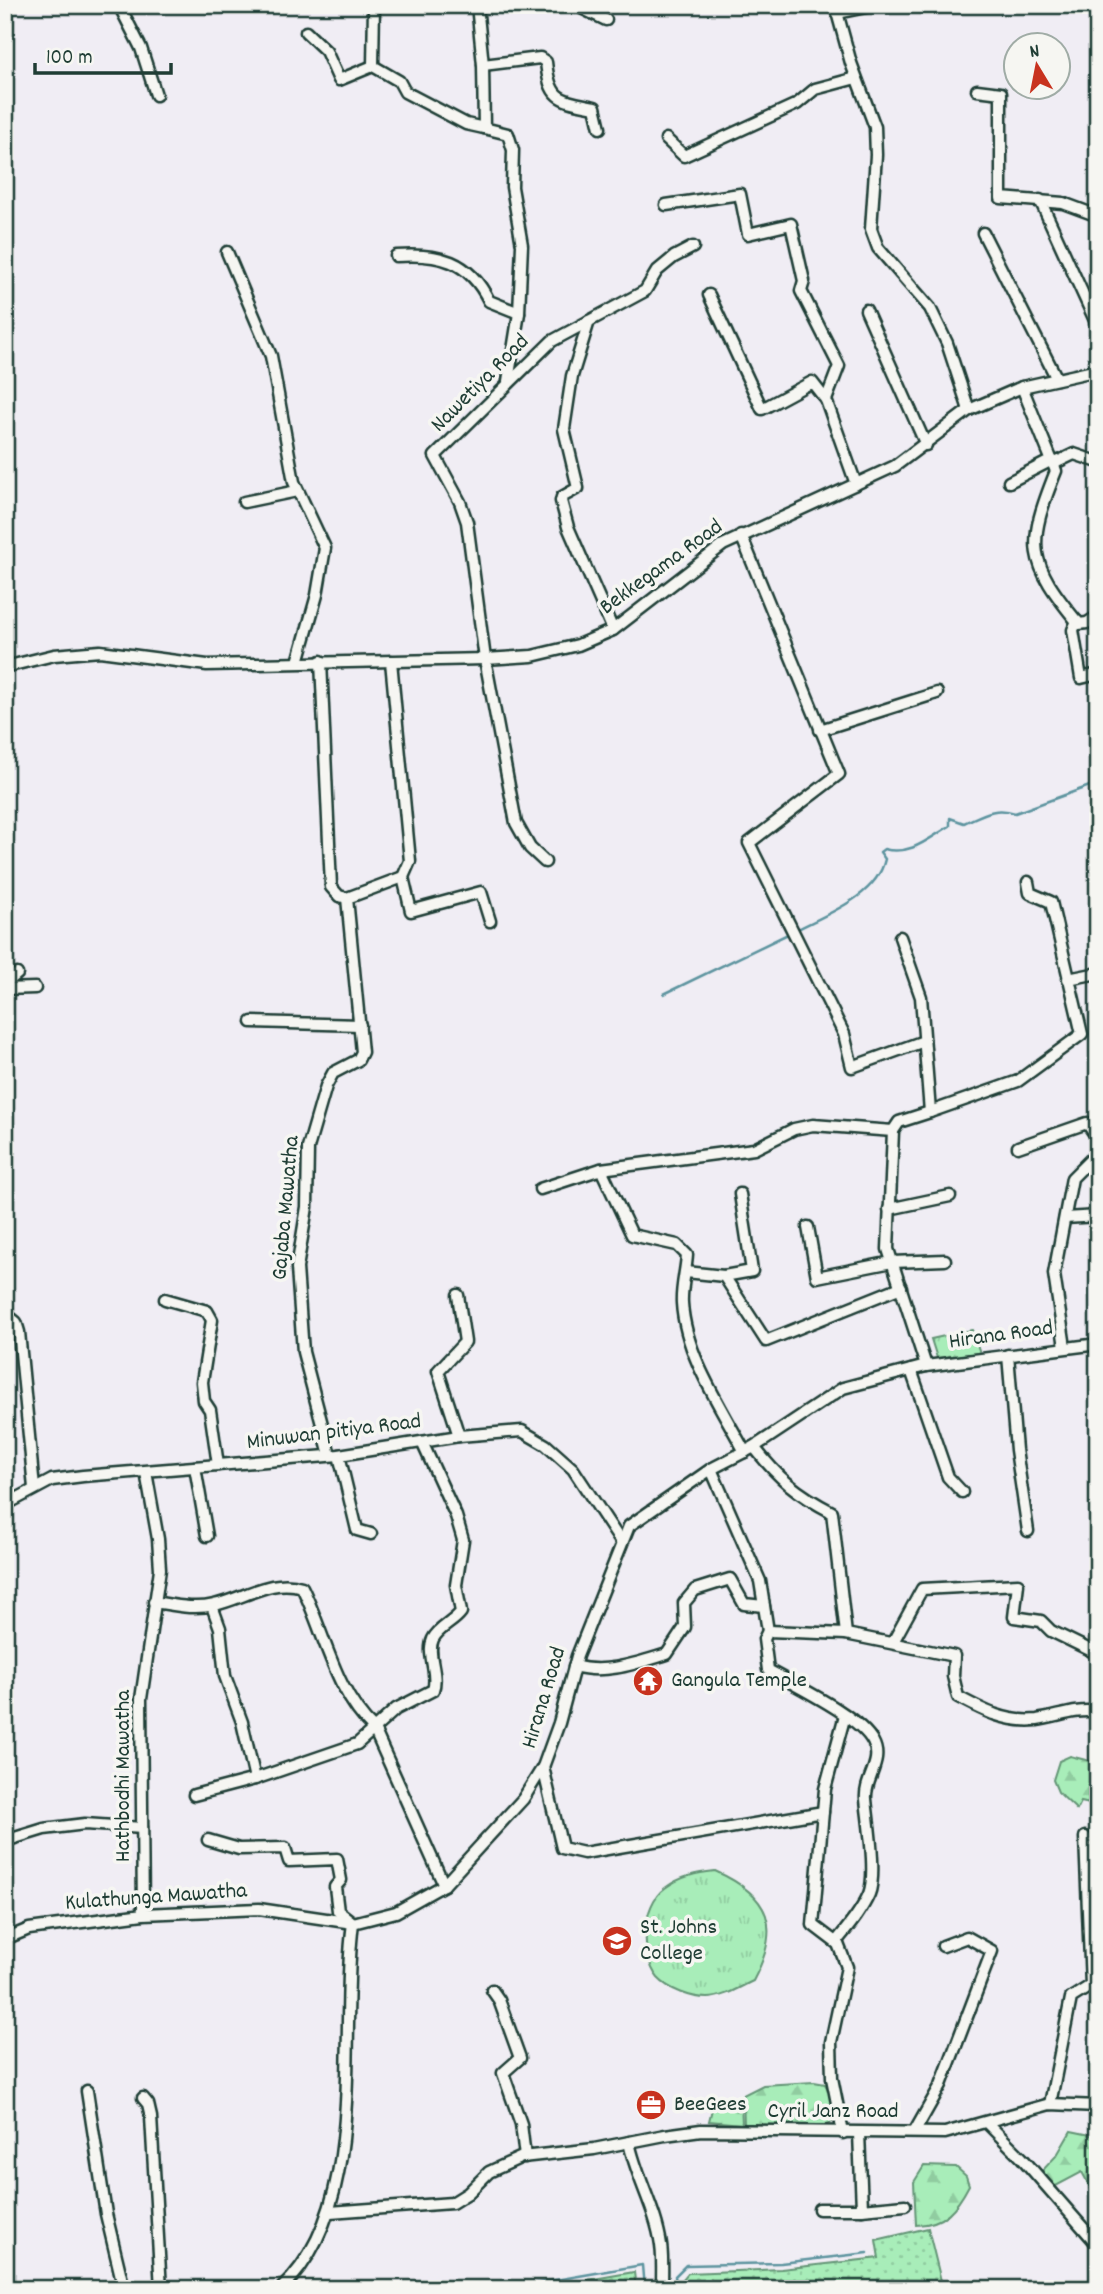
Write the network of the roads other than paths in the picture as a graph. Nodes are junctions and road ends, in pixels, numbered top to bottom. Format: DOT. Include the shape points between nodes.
graph roads {
  1 [pos="119,5"];
  2 [pos="374,5"];
  3 [pos="477,5"];
  4 [pos="575,5"];
  5 [pos="876,5"];
  6 [pos="836,9"];
  7 [pos="606,20"];
  8 [pos="306,32"];
  9 [pos="483,65"];
  10 [pos="373,66"];
  11 [pos="856,78"];
  12 [pos="976,90"];
  13 [pos="156,95"];
  14 [pos="484,128"];
  15 [pos="600,128"];
  16 [pos="666,139"];
  17 [pos="1040,200"];
  18 [pos="666,205"];
  19 [pos="1098,216"];
  20 [pos="983,233"];
  21 [pos="693,247"];
  22 [pos="227,252"];
  23 [pos="396,256"];
  24 [pos="709,295"];
  25 [pos="866,310"];
  26 [pos="519,313"];
  27 [pos="589,321"];
  28 [pos="1098,327"];
  29 [pos="1098,370"];
  30 [pos="1056,379"];
  31 [pos="508,382"];
  32 [pos="1022,387"];
  33 [pos="826,400"];
  34 [pos="969,410"];
  35 [pos="926,444"];
  36 [pos="1053,462"];
  37 [pos="1098,462"];
  38 [pos="1009,482"];
  39 [pos="856,484"];
  40 [pos="297,491"];
  41 [pos="244,502"];
  42 [pos="741,535"];
  43 [pos="1098,616"];
  44 [pos="1077,621"];
  45 [pos="612,630"];
  46 [pos="485,659"];
  47 [pos="321,661"];
  48 [pos="391,661"];
  49 [pos="298,662"];
  50 [pos="5,667"];
  51 [pos="1098,674"];
  52 [pos="937,693"];
  53 [pos="820,730"];
  54 [pos="545,862"];
  55 [pos="403,877"];
  56 [pos="1028,883"];
  57 [pos="347,898"];
  58 [pos="490,921"];
  59 [pos="900,937"];
  60 [pos="1098,973"];
  61 [pos="17,974"];
  62 [pos="1068,979"];
  63 [pos="5,986"];
  64 [pos="34,988"];
  65 [pos="252,1023"];
  66 [pos="360,1025"];
  67 [pos="924,1041"];
  68 [pos="930,1112"];
  69 [pos="893,1131"];
  70 [pos="1098,1139"];
  71 [pos="1018,1147"];
  72 [pos="1098,1152"];
  73 [pos="601,1169"];
  74 [pos="540,1189"];
  75 [pos="740,1194"];
  76 [pos="950,1196"];
  77 [pos="889,1209"];
  78 [pos="1098,1216"];
  79 [pos="1065,1218"];
  80 [pos="808,1227"];
  81 [pos="945,1260"];
  82 [pos="892,1262"];
  83 [pos="686,1272"];
  84 [pos="724,1276"];
  85 [pos="901,1287"];
  86 [pos="458,1295"];
  87 [pos="165,1299"];
  88 [pos="5,1312"];
  89 [pos="1098,1344"];
  90 [pos="1065,1347"];
  91 [pos="1008,1355"];
  92 [pos="926,1366"];
  93 [pos="911,1370"];
  94 [pos="459,1436"];
  95 [pos="422,1442"];
  96 [pos="749,1449"];
  97 [pos="334,1455"];
  98 [pos="218,1465"];
  99 [pos="195,1468"];
  100 [pos="711,1469"];
  101 [pos="146,1472"];
  102 [pos="34,1488"];
  103 [pos="962,1492"];
  104 [pos="5,1505"];
  105 [pos="1028,1531"];
  106 [pos="371,1534"];
  107 [pos="207,1536"];
  108 [pos="621,1542"];
  109 [pos="154,1602"];
  110 [pos="212,1606"];
  111 [pos="764,1606"];
  112 [pos="768,1631"];
  113 [pos="846,1633"];
  114 [pos="893,1642"];
  115 [pos="1098,1654"];
  116 [pos="574,1666"];
  117 [pos="1098,1712"];
  118 [pos="845,1715"];
  119 [pos="374,1728"];
  120 [pos="543,1767"];
  121 [pos="255,1779"];
  122 [pos="194,1795"];
  123 [pos="823,1812"];
  124 [pos="142,1828"];
  125 [pos="1085,1837"];
  126 [pos="208,1840"];
  127 [pos="5,1841"];
  128 [pos="444,1885"];
  129 [pos="144,1914"];
  130 [pos="353,1923"];
  131 [pos="5,1939"];
  132 [pos="836,1942"];
  133 [pos="943,1945"];
  134 [pos="1095,1984"];
  135 [pos="492,1990"];
  136 [pos="87,2091"];
  137 [pos="143,2098"];
  138 [pos="1050,2104"];
  139 [pos="1098,2106"];
  140 [pos="988,2124"];
  141 [pos="915,2131"];
  142 [pos="843,2133"];
  143 [pos="859,2133"];
  144 [pos="629,2142"];
  145 [pos="525,2157"];
  146 [pos="905,2205"];
  147 [pos="820,2209"];
  148 [pos="862,2209"];
  149 [pos="330,2212"];
  150 [pos="1098,2245"];
  151 [pos="124,2289"];
  152 [pos="161,2289"];
  153 [pos="281,2289"];
  154 [pos="662,2289"];
  1 -- 13 [label="street" via="141,48"];
  2 -- 10 [label="street"];
  3 -- 9 [label="street"];
  4 -- 7 [label="street"];
  5 -- 6 [label="street"];
  6 -- 11 [label="street"];
  8 -- 10 [label="street" via="326,51 340,80"];
  9 -- 14 [label="street"];
  9 -- 15 [label="street" via="540,58 546,62 553,94 595,107"];
  10 -- 14 [label="street" via="399,81 405,92 466,124"];
  11 -- 16 [label="street" via="815,89 797,104 684,156"];
  11 -- 34 [label="street" via="875,127 872,229 878,248 930,308"];
  12 -- 17 [label="street" via="1001,93 1001,198"];
  14 -- 26 [label="street" via="508,134 513,150 512,187 522,245"];
  17 -- 19 [label="street" via="1063,202"];
  17 -- 28 [label="street"];
  18 -- 33 [label="street" via="740,194 748,234 790,224 804,281 801,291 839,366"];
  20 -- 30 [label="street"];
  21 -- 27 [label="street, Nawetiya Road" via="657,271 645,291"];
  22 -- 40 [label="street" via="271,356"];
  23 -- 26 [label="street" via="425,254 447,260 479,280 489,301"];
  24 -- 33 [label="street" via="762,408 812,382"];
  25 -- 35 [label="street"];
  26 -- 31 [label="street"];
  27 -- 31 [label="street, Nawetiya Road" via="552,341"];
  27 -- 45 [label="street" via="572,376 564,429 578,488 561,501"];
  29 -- 30 [label="street, Bekkegama Road"];
  30 -- 32 [label="street, Bekkegama Road"];
  31 -- 46 [label="street, Nawetiya Road" via="435,456 467,522"];
  32 -- 34 [label="street, Bekkegama Road"];
  32 -- 36 [label="street"];
  33 -- 39 [label="street"];
  34 -- 35 [label="street, Bekkegama Road"];
  35 -- 39 [label="street, Bekkegama Road" via="895,466"];
  36 -- 37 [label="street" via="1074,454"];
  36 -- 38 [label="street"];
  36 -- 44 [label="street" via="1056,471 1034,542 1037,561 1054,594"];
  39 -- 42 [label="street, Bekkegama Road"];
  40 -- 41 [label="street"];
  40 -- 49 [label="street" via="325,548"];
  42 -- 45 [label="street, Bekkegama Road"];
  42 -- 53 [label="street"];
  43 -- 44 [label="street" via="1087,624"];
  44 -- 51 [label="street" via="1073,631 1081,678"];
  45 -- 46 [label="street, Bekkegama Road" via="578,645 532,656"];
  46 -- 48 [label="street, Bekkegama Road"];
  46 -- 54 [label="street" via="516,822 530,848"];
  47 -- 48 [label="street, Bekkegama Road"];
  47 -- 49 [label="street, Bekkegama Road"];
  47 -- 57 [label="street, Gajaba Mawatha" via="331,887"];
  48 -- 55 [label="street" via="410,861"];
  49 -- 50 [label="street, Bekkegama Road" via="207,664 100,651 54,655"];
  52 -- 53 [label="street"];
  53 -- 67 [label="street" via="839,774 749,844 844,1034 852,1067"];
  55 -- 57 [label="street"];
  55 -- 58 [label="street" via="411,911 481,892"];
  56 -- 62 [label="street" via="1030,893 1051,902"];
  57 -- 66 [label="street, Gajaba Mawatha"];
  59 -- 67 [label="street" via="921,997"];
  60 -- 62 [label="street"];
  61 -- 63 [label="street"];
  62 -- 68 [label="street" via="1083,1034 1018,1081"];
  63 -- 64 [label="street"];
  65 -- 66 [label="street"];
  66 -- 97 [label="street, Gajaba Mawatha" via="362,1052 358,1060 333,1073 308,1149 307,1207 297,1268 303,1352"];
  67 -- 68 [label="street"];
  68 -- 69 [label="street" via="899,1122"];
  69 -- 73 [label="street" via="813,1125 754,1149"];
  69 -- 77 [label="street"];
  70 -- 71 [label="street" via="1087,1123"];
  72 -- 79 [label="street" via="1072,1178"];
  73 -- 74 [label="street"];
  73 -- 83 [label="street" via="632,1235 677,1245 687,1255"];
  75 -- 84 [label="street" via="752,1271"];
  76 -- 77 [label="street"];
  77 -- 82 [label="street"];
  78 -- 79 [label="street"];
  79 -- 90 [label="street" via="1054,1274"];
  80 -- 82 [label="street" via="817,1277"];
  81 -- 82 [label="street"];
  82 -- 85 [label="street"];
  83 -- 84 [label="street"];
  83 -- 96 [label="street" via="684,1322 706,1379"];
  84 -- 85 [label="street" via="766,1341"];
  85 -- 92 [label="street"];
  86 -- 94 [label="street" via="465,1342 438,1371"];
  87 -- 98 [label="street" via="207,1311 212,1320 202,1382"];
  88 -- 102 [label="street" via="19,1332"];
  89 -- 90 [label="street, Hirana Road"];
  90 -- 91 [label="street, Hirana Road"];
  91 -- 92 [label="street, Hirana Road"];
  91 -- 105 [label="street"];
  92 -- 93 [label="street, Hirana Road"];
  93 -- 96 [label="street, Hirana Road" via="843,1388"];
  93 -- 103 [label="street" via="947,1477"];
  94 -- 95 [label="street, Minuwan pitiya Road"];
  94 -- 108 [label="street, Minuwan pitiya Road" via="522,1431 545,1445 573,1469"];
  95 -- 97 [label="street, Minuwan pitiya Road"];
  95 -- 119 [label="street" via="463,1540 456,1586 461,1612 431,1643 433,1690 396,1709"];
  96 -- 100 [label="street, Hirana Road"];
  96 -- 113 [label="street" via="776,1476 832,1512"];
  97 -- 98 [label="street, Minuwan pitiya Road"];
  97 -- 106 [label="street" via="357,1530"];
  98 -- 99 [label="street, Minuwan pitiya Road"];
  99 -- 101 [label="street, Minuwan pitiya Road"];
  99 -- 107 [label="street"];
  100 -- 108 [label="street, Hirana Road" via="629,1526"];
  100 -- 111 [label="street" via="760,1581"];
  101 -- 102 [label="street, Minuwan pitiya Road" via="73,1477"];
  101 -- 109 [label="street, Hathbodhi Mawatha" via="160,1569"];
  102 -- 104 [label="street, Minuwan pitiya Road"];
  108 -- 116 [label="street, Hirana Road"];
  109 -- 110 [label="street"];
  109 -- 124 [label="street, Hathbodhi Mawatha" via="141,1699"];
  110 -- 119 [label="street" via="281,1584 302,1587 341,1683 359,1714"];
  110 -- 121 [label="street" via="220,1629 225,1676 242,1721"];
  111 -- 112 [label="street"];
  111 -- 116 [label="street" via="744,1604 730,1579 695,1590 684,1604 685,1628 667,1654 591,1671"];
  112 -- 113 [label="street"];
  112 -- 118 [label="street" via="764,1639 768,1670"];
  113 -- 114 [label="street"];
  114 -- 115 [label="street" via="922,1590 1018,1584 1014,1617 1041,1621 1051,1631"];
  114 -- 117 [label="street" via="954,1657 958,1697 991,1714 1014,1721 1083,1710"];
  116 -- 120 [label="street, Hirana Road"];
  118 -- 123 [label="street"];
  118 -- 132 [label="street" via="873,1742 877,1760 866,1798 871,1891"];
  119 -- 121 [label="street" via="357,1744"];
  119 -- 128 [label="street"];
  120 -- 123 [label="street" via="562,1848 584,1853"];
  120 -- 128 [label="street, Hirana Road" via="523,1799"];
  121 -- 122 [label="street"];
  123 -- 132 [label="street" via="813,1925"];
  124 -- 127 [label="street" via="85,1824 44,1829"];
  124 -- 129 [label="street, Hathbodhi Mawatha"];
  125 -- 134 [label="street"];
  126 -- 130 [label="street" via="239,1849 285,1848 289,1861 337,1859 341,1880 335,1887 338,1911"];
  128 -- 130 [label="street, Hirana Road" via="396,1912"];
  129 -- 130 [label="street, Kulathunga Mawatha" via="259,1909"];
  129 -- 131 [label="street, Kulathunga Mawatha" via="29,1929"];
  130 -- 149 [label="street" via="344,2129"];
  132 -- 142 [label="street" via="847,1967 831,2042 832,2078"];
  133 -- 141 [label="street" via="968,1937 992,1951 941,2085"];
  134 -- 138 [label="street" via="1072,1997"];
  135 -- 145 [label="street" via="520,2058 503,2073 521,2124"];
  136 -- 151 [label="street" via="108,2225"];
  137 -- 152 [label="street" via="151,2117"];
  138 -- 139 [label="street, Cyril Janz Road"];
  138 -- 140 [label="street, Cyril Janz Road"];
  140 -- 141 [label="street, Cyril Janz Road" via="945,2133"];
  140 -- 150 [label="street"];
  141 -- 143 [label="street, Cyril Janz Road"];
  142 -- 143 [label="street, Cyril Janz Road"];
  142 -- 144 [label="street, Cyril Janz Road" via="701,2130"];
  143 -- 148 [label="street"];
  144 -- 145 [label="street, Cyril Janz Road"];
  144 -- 154 [label="street" via="661,2244"];
  145 -- 149 [label="street, Cyril Janz Road" via="489,2172 452,2203"];
  146 -- 148 [label="street"];
  147 -- 148 [label="street"];
  149 -- 153 [label="street" via="294,2276"];
}
